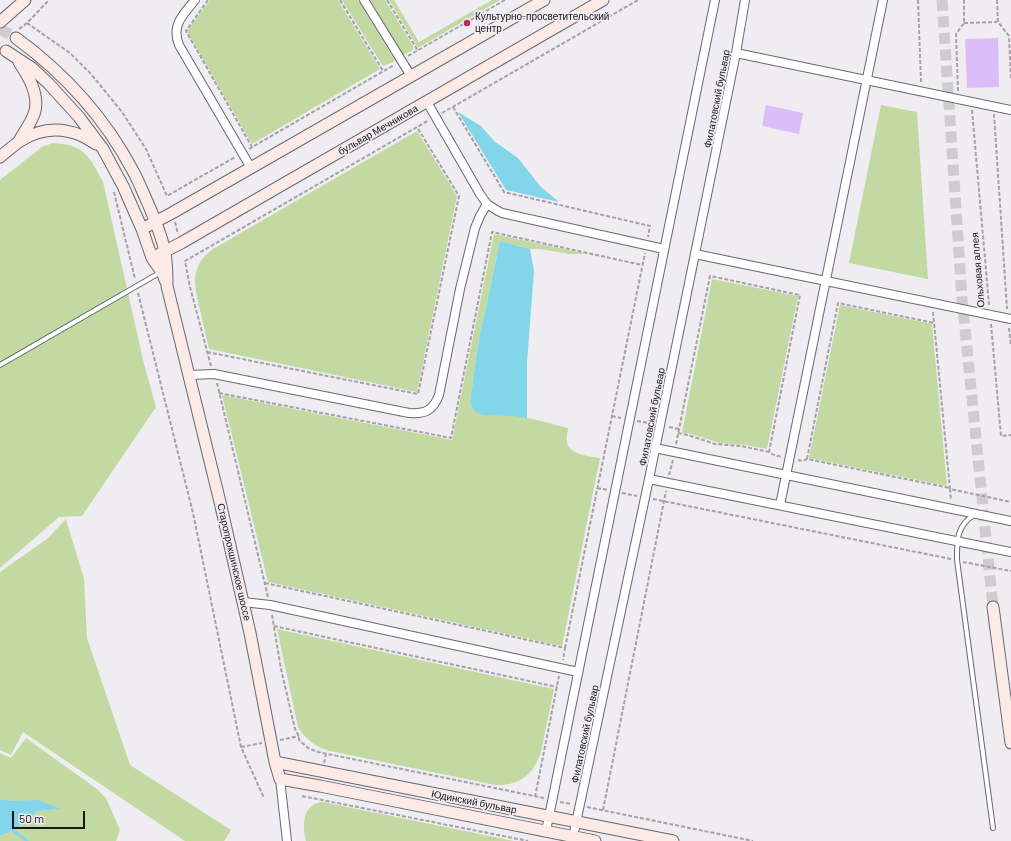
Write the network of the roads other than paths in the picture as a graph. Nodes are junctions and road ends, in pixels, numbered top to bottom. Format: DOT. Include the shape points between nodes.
graph roads {
  1 [pos="25,0"];
  2 [pos="195,0"];
  3 [pos="364,0"];
  4 [pos="544,0"];
  5 [pos="604,0"];
  6 [pos="715,0"];
  7 [pos="745,0"];
  8 [pos="884,0"];
  9 [pos="0,22"];
  10 [pos="16,35"];
  11 [pos="6,51"];
  12 [pos="736,53"];
  13 [pos="17,58"];
  14 [pos="411,76"];
  15 [pos="867,80"];
  16 [pos="427,102"];
  17 [pos="1011,110"];
  18 [pos="19,141"];
  19 [pos="103,149"];
  20 [pos="0,157"];
  21 [pos="251,168"];
  22 [pos="487,204"];
  23 [pos="156,222"];
  24 [pos="142,230"];
  25 [pos="664,249"];
  26 [pos="165,252"];
  27 [pos="695,254"];
  28 [pos="152,258"];
  29 [pos="162,272"];
  30 [pos="826,281"];
  31 [pos="168,286"];
  32 [pos="1009,318"];
  33 [pos="0,365"];
  34 [pos="189,375"];
  35 [pos="655,448"];
  36 [pos="786,475"];
  37 [pos="649,479"];
  38 [pos="780,505"];
  39 [pos="976,514"];
  40 [pos="1011,521"];
  41 [pos="957,541"];
  42 [pos="1011,552"];
  43 [pos="243,602"];
  44 [pos="992,607"];
  45 [pos="578,672"];
  46 [pos="1011,743"];
  47 [pos="275,762"];
  48 [pos="280,779"];
  49 [pos="548,816"];
  50 [pos="576,822"];
  51 [pos="993,828"];
  52 [pos="546,831"];
  53 [pos="573,837"];
  54 [pos="287,841"];
  55 [pos="595,841"];
  56 [pos="673,841"];
  1 -- 9 [label="street"];
  2 -- 21 [label="street" via="176,28 176,40"];
  3 -- 14 [label="street"];
  4 -- 14 [label="street"];
  5 -- 16 [label="street, бульвар Мечникова"];
  6 -- 25 [label="street, Филатовский бульвар"];
  7 -- 12 [label="street, Филатовский бульвар"];
  8 -- 15 [label="street"];
  10 -- 23 [label="street, Старопрокшинское шоссе" via="91,107 121,150"];
  11 -- 13 [label="street, Старопрокшинское шоссе"];
  12 -- 15 [label="street"];
  12 -- 27 [label="street, Филатовский бульвар"];
  13 -- 18 [label="street" via="36,98 35,111"];
  13 -- 19 [label="street, Старопрокшинское шоссе" via="32,68 59,94"];
  14 -- 21 [label="street"];
  15 -- 17 [label="street"];
  15 -- 30 [label="street"];
  16 -- 22 [label="street"];
  16 -- 26 [label="street, бульвар Мечникова"];
  18 -- 19 [label="street" via="48,130 63,130 81,135"];
  18 -- 20 [label="street"];
  19 -- 24 [label="street, Старопрокшинское шоссе"];
  21 -- 23 [label="street"];
  22 -- 25 [label="street" via="502,213"];
  22 -- 34 [label="street" via="475,228 439,395 434,406 428,410 409,412 214,374"];
  23 -- 24 [label="street"];
  23 -- 26 [label="street, Старопрокшинское шоссе"];
  24 -- 28 [label="street, Старопрокшинское шоссе"];
  25 -- 45 [label="street, Филатовский бульвар"];
  26 -- 28 [label="street, бульвар Мечникова"];
  26 -- 31 [label="street, Старопрокшинское шоссе"];
  27 -- 30 [label="street"];
  27 -- 35 [label="street, Филатовский бульвар"];
  28 -- 29 [label="street, Старопрокшинское шоссе"];
  29 -- 31 [label="street, Старопрокшинское шоссе"];
  29 -- 33 [label="lane"];
  30 -- 32 [label="street"];
  30 -- 36 [label="street"];
  31 -- 34 [label="street, Старопрокшинское шоссе"];
  34 -- 43 [label="street, Старопрокшинское шоссе"];
  35 -- 36 [label="street"];
  35 -- 37 [label="street, Филатовский бульвар"];
  36 -- 38 [label="street"];
  36 -- 39 [label="street"];
  37 -- 38 [label="street"];
  37 -- 50 [label="street, Филатовский бульвар"];
  38 -- 41 [label="street"];
  39 -- 40 [label="street"];
  39 -- 41 [label="lane" via="961,528"];
  41 -- 42 [label="street"];
  41 -- 51 [label="lane" via="957,560"];
  43 -- 45 [label="street" via="270,605"];
  43 -- 47 [label="street, Старопрокшинское шоссе"];
  44 -- 46 [label="street"];
  45 -- 49 [label="street, Филатовский бульвар"];
  47 -- 48 [label="street, Старопрокшинское шоссе"];
  47 -- 49 [label="street, Юдинский бульвар"];
  48 -- 52 [label="street, Юдинский бульвар"];
  48 -- 54 [label="street, Старопрокшинское шоссе"];
  49 -- 50 [label="street, Юдинский бульвар"];
  49 -- 52 [label="street, Филатовский бульвар"];
  50 -- 53 [label="street, Филатовский бульвар"];
  50 -- 56 [label="street, Юдинский бульвар"];
  52 -- 53 [label="street, Юдинский бульвар"];
  53 -- 55 [label="street, Юдинский бульвар"];
}
